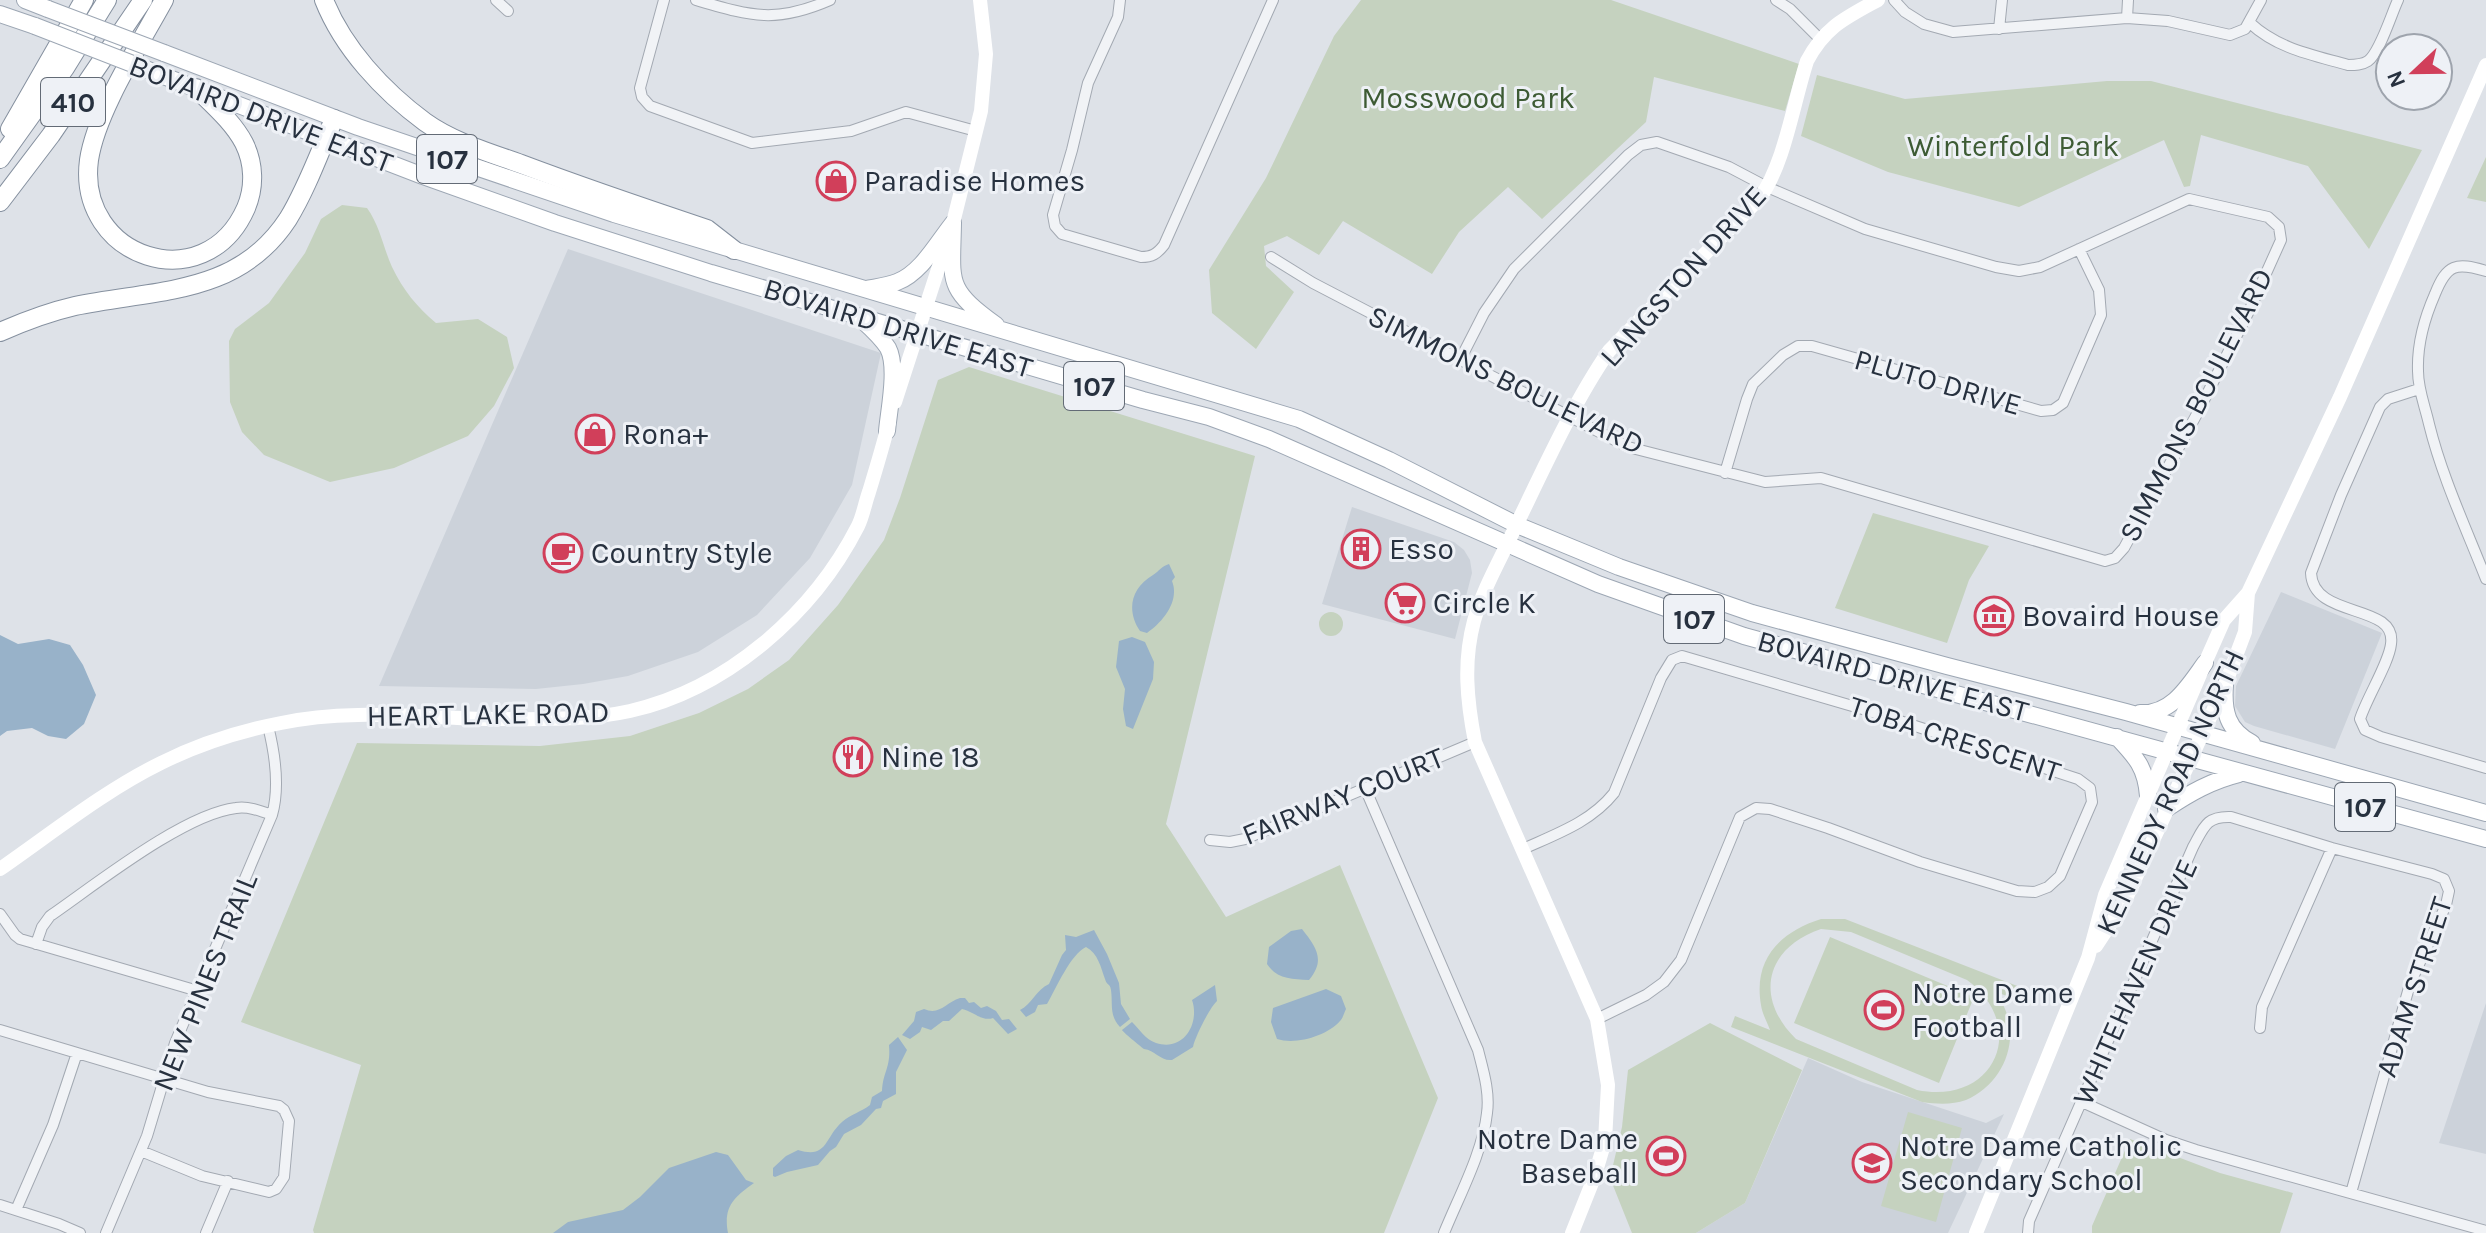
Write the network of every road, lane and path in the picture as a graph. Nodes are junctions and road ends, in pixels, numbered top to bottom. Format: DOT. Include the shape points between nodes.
graph roads {
  1 [pos="25,0"];
  2 [pos="84,0"];
  3 [pos="107,0"];
  4 [pos="143,0"];
  5 [pos="164,0"];
  6 [pos="324,0"];
  7 [pos="496,0"];
  8 [pos="664,0"];
  9 [pos="696,0"];
  10 [pos="830,0"];
  11 [pos="980,0"];
  12 [pos="1120,0"];
  13 [pos="1273,0"];
  14 [pos="1776,0"];
  15 [pos="1878,0"];
  16 [pos="1894,0"];
  17 [pos="2002,0"];
  18 [pos="2128,0"];
  19 [pos="2261,0"];
  20 [pos="2398,0"];
  21 [pos="508,11"];
  22 [pos="0,14"];
  23 [pos="2127,18"];
  24 [pos="2250,23"];
  25 [pos="1999,29"];
  26 [pos="1820,39"];
  27 [pos="2486,65"];
  28 [pos="196,88"];
  29 [pos="334,119"];
  30 [pos="976,131"];
  31 [pos="325,138"];
  32 [pos="0,150"];
  33 [pos="0,159"];
  34 [pos="1767,187"];
  35 [pos="0,202"];
  36 [pos="953,223"];
  37 [pos="2079,249"];
  38 [pos="734,250"];
  39 [pos="1271,257"];
  40 [pos="2486,271"];
  41 [pos="862,290"];
  42 [pos="926,309"];
  43 [pos="858,316"];
  44 [pos="0,332"];
  45 [pos="917,333"];
  46 [pos="1007,333"];
  47 [pos="1460,360"];
  48 [pos="2419,389"];
  49 [pos="1572,416"];
  50 [pos="887,431"];
  51 [pos="1725,473"];
  52 [pos="1517,525"];
  53 [pos="1507,546"];
  54 [pos="2486,579"];
  55 [pos="2248,593"];
  56 [pos="2205,663"];
  57 [pos="2225,685"];
  58 [pos="2126,712"];
  59 [pos="268,726"];
  60 [pos="2178,726"];
  61 [pos="2201,733"];
  62 [pos="2116,736"];
  63 [pos="1475,742"];
  64 [pos="2167,751"];
  65 [pos="2267,751"];
  66 [pos="2190,758"];
  67 [pos="2486,768"];
  68 [pos="2244,773"];
  69 [pos="1365,788"];
  70 [pos="2148,796"];
  71 [pos="2166,809"];
  72 [pos="2486,813"];
  73 [pos="272,815"];
  74 [pos="2209,821"];
  75 [pos="2486,839"];
  76 [pos="1210,840"];
  77 [pos="2332,848"];
  78 [pos="1523,849"];
  79 [pos="0,869"];
  80 [pos="0,914"];
  81 [pos="36,944"];
  82 [pos="2088,958"];
  83 [pos="198,991"];
  84 [pos="1597,1019"];
  85 [pos="2260,1028"];
  86 [pos="0,1030"];
  87 [pos="77,1053"];
  88 [pos="164,1078"];
  89 [pos="2082,1102"];
  90 [pos="141,1151"];
  91 [pos="228,1181"];
  92 [pos="2351,1193"];
  93 [pos="0,1205"];
  94 [pos="16,1210"];
  95 [pos="2486,1231"];
  96 [pos="80,1233"];
  97 [pos="106,1233"];
  98 [pos="206,1233"];
  99 [pos="1444,1233"];
  100 [pos="1572,1233"];
  101 [pos="1976,1233"];
  102 [pos="2028,1233"];
  1 -- 29 [label="main road, BOVAIRD DRIVE EAST / 107, bridge"];
  2 -- 32 [label="highway"];
  3 -- 33 [label="highway, 410"];
  4 -- 35 [label="highway, 410"];
  5 -- 28 [label="highway" via="103,115 91,146 88,184 101,221 120,242 152,259 184,259 216,246 234,228 250,198 251,160 243,141"];
  6 -- 38 [label="highway" via="339,30 373,74 426,122 498,156 707,229"];
  7 -- 21 [label="street"];
  8 -- 30 [label="street" via="640,88 650,106 752,143 851,131 906,112"];
  9 -- 10 [label="street" via="764,16 796,13"];
  11 -- 30 [label="street, HEART LAKE ROAD" via="986,54"];
  12 -- 13 [label="street" via="1118,17 1088,83 1053,215 1062,234 1150,257 1164,245"];
  14 -- 26 [label="street"];
  15 -- 26 [label="street, LANGSTON DRIVE"];
  16 -- 25 [label="street" via="1931,28"];
  17 -- 25 [label="street"];
  18 -- 23 [label="street"];
  19 -- 24 [label="street"];
  20 -- 24 [label="street" via="2375,53 2357,65 2279,45"];
  22 -- 28 [label="main road, BOVAIRD DRIVE EAST / 107, bridge"];
  23 -- 24 [label="street" via="2230,35"];
  23 -- 25 [label="street"];
  26 -- 34 [label="street, LANGSTON DRIVE" via="1807,61"];
  27 -- 55 [label="street"];
  28 -- 31 [label="main road, BOVAIRD DRIVE EAST / 107"];
  29 -- 31 [label="highway"];
  29 -- 38 [label="main road, BOVAIRD DRIVE EAST / 107"];
  30 -- 36 [label="street, HEART LAKE ROAD"];
  31 -- 43 [label="main road, BOVAIRD DRIVE EAST / 107" via="555,223"];
  31 -- 44 [label="highway" via="289,218 243,265 202,284 75,306"];
  34 -- 37 [label="street, SIMMONS BOULEVARD" via="1865,229 1996,267 2040,267"];
  34 -- 47 [label="street, SIMMONS BOULEVARD" via="1729,167 1657,142 1641,145 1514,269"];
  34 -- 49 [label="street, LANGSTON DRIVE" via="1609,351"];
  36 -- 41 [label="main road" via="908,276"];
  36 -- 42 [label="street, HEART LAKE ROAD"];
  36 -- 46 [label="main road" via="956,287 970,306"];
  37 -- 51 [label="street, PLUTO DRIVE" via="2099,290 2101,315 2063,403 2053,410 1798,346 1753,384"];
  37 -- 51 [label="street, SIMMONS BOULEVARD" via="2189,199 2268,217 2279,227 2281,240 2143,514 2115,558 2105,561 1821,478 1765,482"];
  38 -- 41 [label="main road, BOVAIRD DRIVE EAST / 107"];
  39 -- 47 [label="street, SIMMONS BOULEVARD"];
  40 -- 48 [label="street" via="2456,266 2436,291 2421,333"];
  41 -- 42 [label="main road, BOVAIRD DRIVE EAST / 107"];
  42 -- 45 [label="street, HEART LAKE ROAD"];
  42 -- 46 [label="main road, BOVAIRD DRIVE EAST / 107"];
  43 -- 45 [label="main road, BOVAIRD DRIVE EAST / 107"];
  43 -- 50 [label="main road" via="880,337 893,363"];
  45 -- 50 [label="street, HEART LAKE ROAD"];
  45 -- 53 [label="main road, BOVAIRD DRIVE EAST / 107" via="1209,417"];
  46 -- 52 [label="main road, BOVAIRD DRIVE EAST / 107" via="1299,419"];
  47 -- 49 [label="street, SIMMONS BOULEVARD"];
  48 -- 54 [label="street" via="2433,443"];
  48 -- 67 [label="street" via="2380,407 2341,495 2311,583 2317,594 2381,621 2391,634 2391,647 2360,719 2365,730"];
  49 -- 51 [label="street, SIMMONS BOULEVARD" via="1628,447"];
  49 -- 52 [label="street, LANGSTON DRIVE"];
  50 -- 59 [label="street, HEART LAKE ROAD" via="859,524 829,571 763,643 696,686 643,707 601,716 339,715"];
  52 -- 53 [label="street, LANGSTON DRIVE"];
  52 -- 58 [label="main road, BOVAIRD DRIVE EAST / 107" via="1752,613"];
  53 -- 62 [label="main road, BOVAIRD DRIVE EAST / 107" via="1744,636"];
  53 -- 63 [label="street, LANGSTON DRIVE" via="1483,596 1468,656"];
  55 -- 56 [label="street, KENNEDY ROAD NORTH" via="2224,620"];
  55 -- 57 [label="street, KENNEDY ROAD NORTH" via="2245,632"];
  56 -- 58 [label="main road" via="2168,706 2150,714"];
  56 -- 60 [label="street, KENNEDY ROAD NORTH"];
  57 -- 61 [label="street, KENNEDY ROAD NORTH"];
  57 -- 65 [label="main road" via="2231,724 2239,736"];
  58 -- 60 [label="main road, BOVAIRD DRIVE EAST / 107"];
  59 -- 73 [label="street, NEW PINES TRAIL" via="276,791"];
  59 -- 79 [label="street, HEART LAKE ROAD" via="159,764"];
  60 -- 61 [label="main road, BOVAIRD DRIVE EAST / 107"];
  60 -- 64 [label="street, KENNEDY ROAD NORTH"];
  61 -- 65 [label="main road, BOVAIRD DRIVE EAST / 107"];
  61 -- 66 [label="street, KENNEDY ROAD NORTH"];
  62 -- 64 [label="main road, BOVAIRD DRIVE EAST / 107"];
  62 -- 70 [label="main road" via="2142,768"];
  63 -- 69 [label="street, FAIRWAY COURT"];
  63 -- 78 [label="street, LANGSTON DRIVE"];
  64 -- 66 [label="main road, BOVAIRD DRIVE EAST / 107"];
  64 -- 70 [label="street, KENNEDY ROAD NORTH"];
  65 -- 72 [label="main road, BOVAIRD DRIVE EAST / 107"];
  66 -- 68 [label="main road, BOVAIRD DRIVE EAST / 107"];
  66 -- 71 [label="street, KENNEDY ROAD NORTH"];
  68 -- 71 [label="main road" via="2200,787"];
  68 -- 75 [label="main road, BOVAIRD DRIVE EAST / 107"];
  69 -- 76 [label="street, FAIRWAY COURT" via="1245,839"];
  69 -- 99 [label="street" via="1478,1050 1487,1091 1480,1144"];
  70 -- 82 [label="street, KENNEDY ROAD NORTH" via="2105,895"];
  71 -- 82 [label="street, KENNEDY ROAD NORTH" via="2123,905"];
  73 -- 81 [label="street" via="236,808 184,828 50,916"];
  73 -- 83 [label="street, NEW PINES TRAIL"];
  74 -- 77 [label="street, ADAM STREET" via="2231,817"];
  74 -- 89 [label="street, WHITEHAVEN DRIVE"];
  77 -- 85 [label="street" via="2262,1007"];
  77 -- 92 [label="street, ADAM STREET" via="2432,874 2444,879 2449,891 2410,984"];
  78 -- 84 [label="street, LANGSTON DRIVE"];
  78 -- 84 [label="street, TOBA CRESCENT" via="1603,807 1614,793 1661,678 1672,660 1682,656 1866,710 2078,779 2090,788 2092,802 2060,876 2035,892 1920,862 1770,809 1747,812 1740,817 1681,960 1646,995"];
  80 -- 81 [label="street" via="15,935"];
  81 -- 83 [label="street"];
  82 -- 101 [label="street"];
  83 -- 88 [label="street, NEW PINES TRAIL"];
  84 -- 100 [label="street, LANGSTON DRIVE" via="1608,1085 1605,1141"];
  86 -- 87 [label="street"];
  87 -- 88 [label="street"];
  87 -- 94 [label="street"];
  88 -- 90 [label="street, NEW PINES TRAIL"];
  88 -- 91 [label="street" via="284,1110 289,1121 281,1183 269,1192"];
  89 -- 92 [label="street" via="2166,1140"];
  89 -- 102 [label="street, WHITEHAVEN DRIVE"];
  90 -- 91 [label="street"];
  90 -- 97 [label="street, NEW PINES TRAIL"];
  91 -- 98 [label="street"];
  92 -- 95 [label="street"];
  93 -- 94 [label="street"];
  94 -- 96 [label="street"];
}
